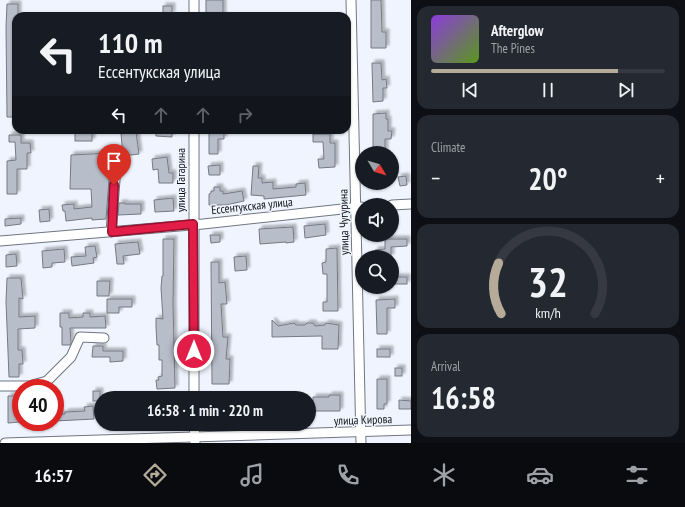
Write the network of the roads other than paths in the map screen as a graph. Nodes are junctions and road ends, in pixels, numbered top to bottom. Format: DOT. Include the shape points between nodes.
graph roads {
  1 [pos="194,0"];
  2 [pos="351,0"];
  3 [pos="194,12"];
  4 [pos="194,134"];
  5 [pos="117,154"];
  6 [pos="359,198"];
  7 [pos="411,204"];
  8 [pos="399,205"];
  9 [pos="355,207"];
  10 [pos="193,224"];
  11 [pos="112,232"];
  12 [pos="0,241"];
  13 [pos="359,242"];
  14 [pos="104,338"];
  15 [pos="0,386"];
  16 [pos="194,391"];
  17 [pos="411,430"];
  18 [pos="360,433"];
  19 [pos="195,440"];
  20 [pos="5,443"];
  21 [pos="361,443"];
  1 -- 3 [label="street"];
  2 -- 6 [label="street, улица Чугурина"];
  4 -- 10 [label="street, улица Гагарина"];
  5 -- 11 [label="street"];
  7 -- 8 [label="street"];
  9 -- 10 [label="street, Ессентукская улица"];
  10 -- 11 [label="street, Ессентукская улица"];
  10 -- 16 [label="street, улица Гагарина"];
  11 -- 12 [label="street, Ессентукская улица"];
  13 -- 18 [label="street, улица Чугурина"];
  14 -- 15 [label="street" via="80,337 71,357 47,381 29,386"];
  17 -- 18 [label="street, улица Кирова"];
  18 -- 19 [label="street, улица Кирова"];
  18 -- 21 [label="street, улица Чугурина"];
  19 -- 20 [label="street, улица Кирова"];
}
